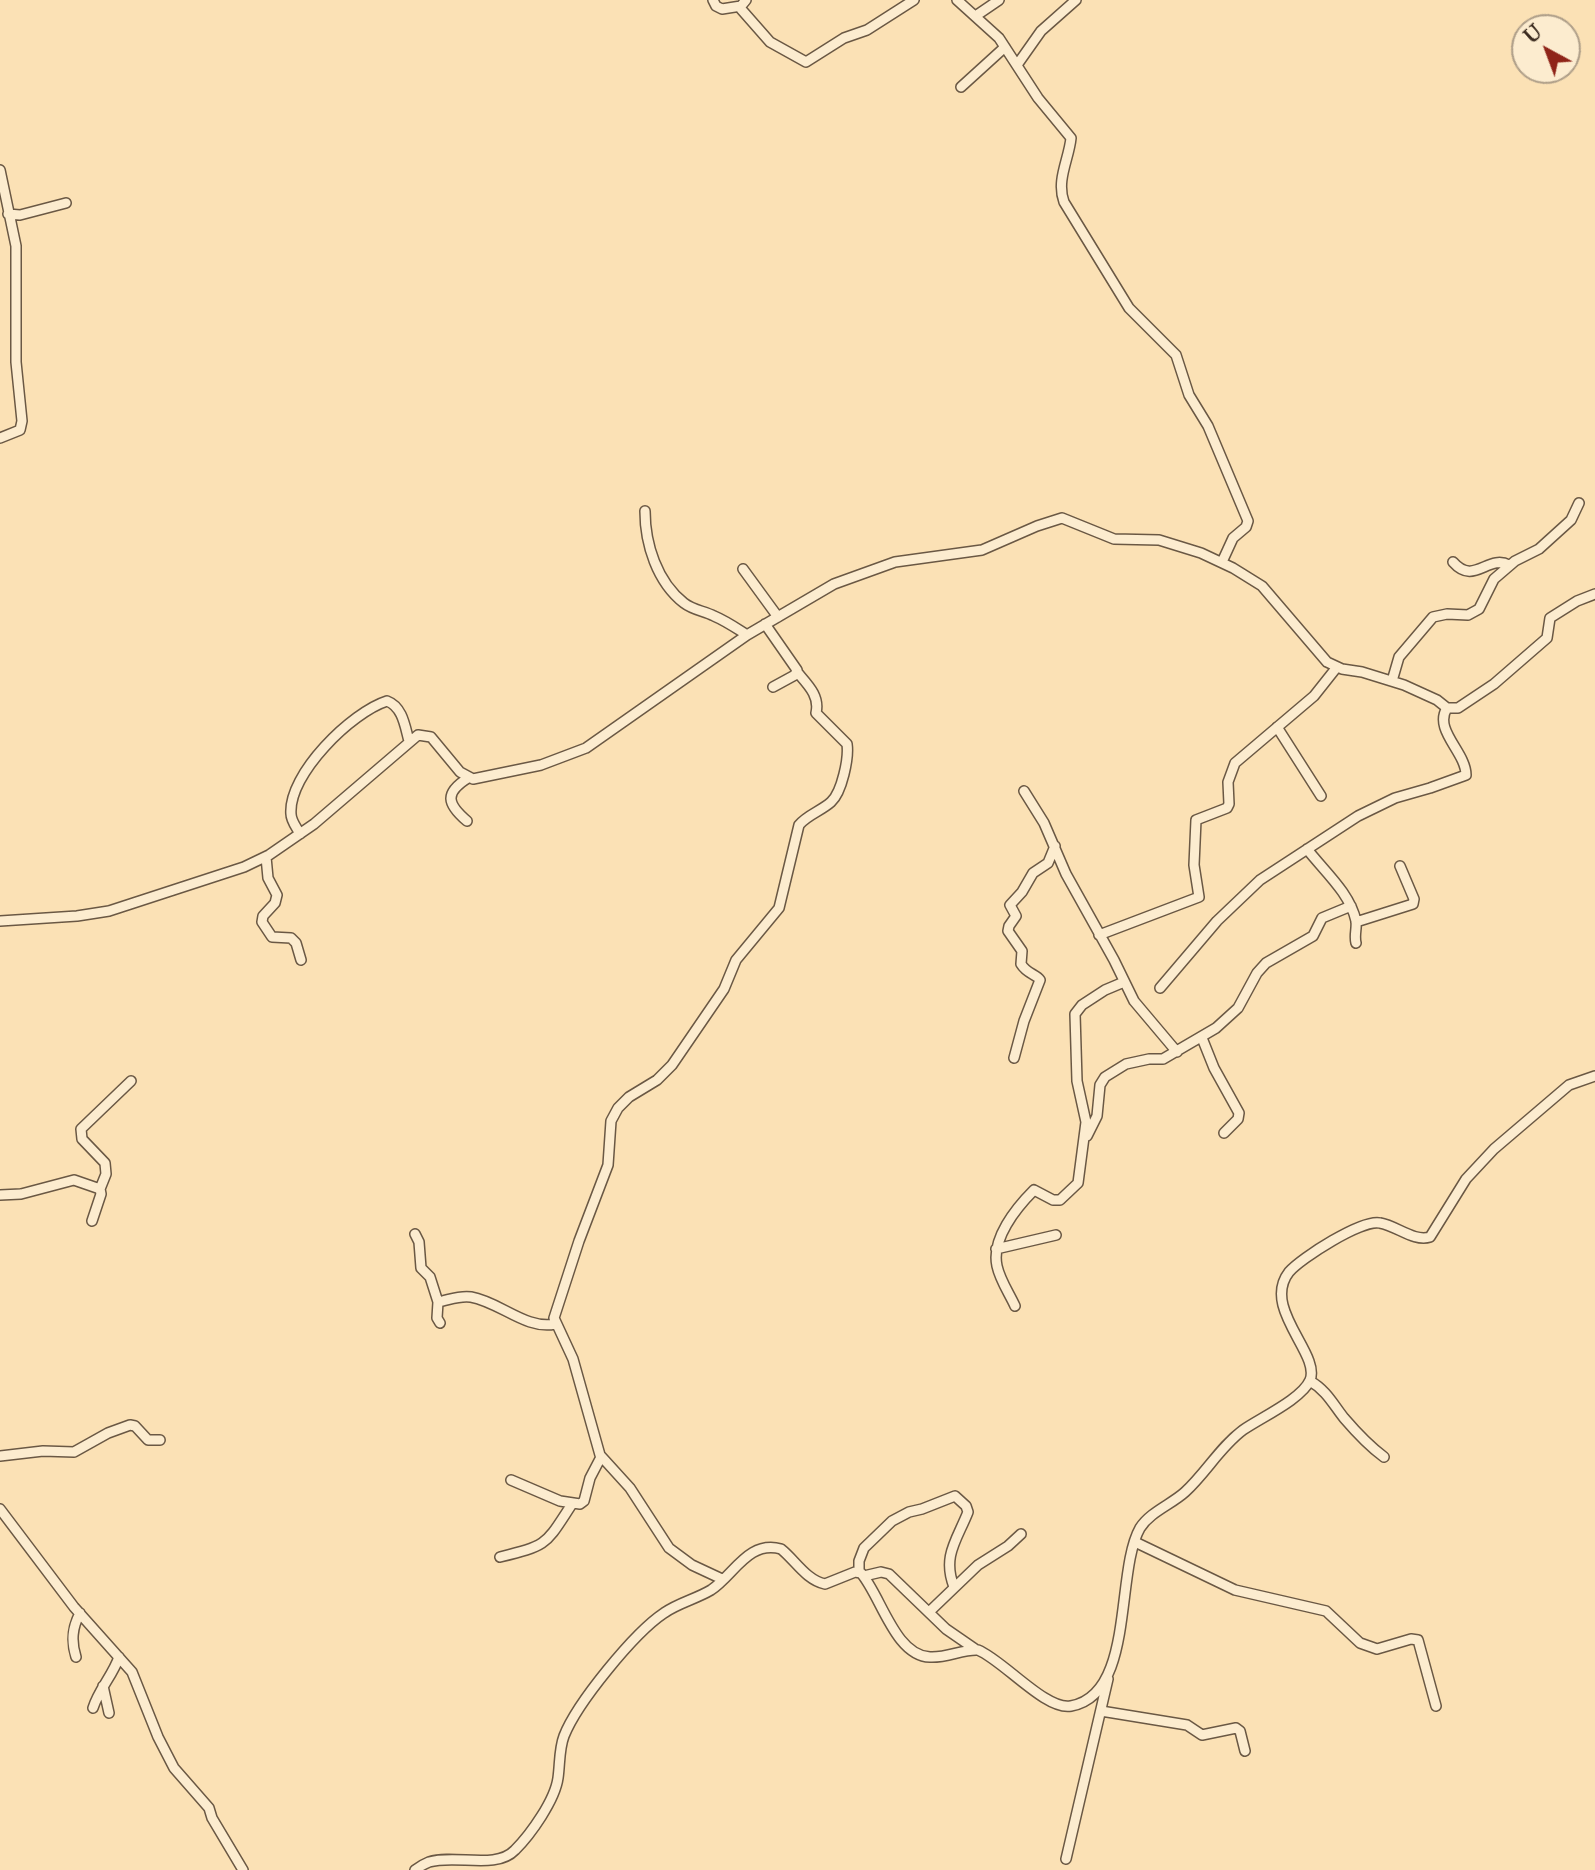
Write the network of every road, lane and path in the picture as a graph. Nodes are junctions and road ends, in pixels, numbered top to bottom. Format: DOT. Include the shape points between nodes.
graph roads {
  1 [pos="713,0"];
  2 [pos="914,0"];
  3 [pos="957,0"];
  4 [pos="999,0"];
  5 [pos="1076,0"];
  6 [pos="743,3"];
  7 [pos="976,15"];
  8 [pos="1005,47"];
  9 [pos="1017,65"];
  10 [pos="961,87"];
  11 [pos="0,170"];
  12 [pos="1,182"];
  13 [pos="66,203"];
  14 [pos="8,214"];
  15 [pos="0,438"];
  16 [pos="1579,503"];
  17 [pos="645,511"];
  18 [pos="1222,562"];
  19 [pos="1453,562"];
  20 [pos="1509,565"];
  21 [pos="743,569"];
  22 [pos="1595,594"];
  23 [pos="778,617"];
  24 [pos="765,624"];
  25 [pos="747,635"];
  26 [pos="1337,667"];
  27 [pos="797,672"];
  28 [pos="1392,681"];
  29 [pos="773,687"];
  30 [pos="1447,708"];
  31 [pos="1277,727"];
  32 [pos="409,741"];
  33 [pos="468,778"];
  34 [pos="1024,791"];
  35 [pos="1321,796"];
  36 [pos="467,821"];
  37 [pos="300,834"];
  38 [pos="1055,846"];
  39 [pos="1307,849"];
  40 [pos="266,857"];
  41 [pos="1401,866"];
  42 [pos="1351,906"];
  43 [pos="0,921"];
  44 [pos="1356,922"];
  45 [pos="1099,935"];
  46 [pos="1356,943"];
  47 [pos="301,960"];
  48 [pos="1124,982"];
  49 [pos="1160,988"];
  50 [pos="1202,1038"];
  51 [pos="1177,1052"];
  52 [pos="1014,1058"];
  53 [pos="1595,1076"];
  54 [pos="131,1081"];
  55 [pos="1224,1133"];
  56 [pos="1084,1140"];
  57 [pos="100,1189"];
  58 [pos="0,1195"];
  59 [pos="92,1221"];
  60 [pos="415,1234"];
  61 [pos="1056,1235"];
  62 [pos="996,1249"];
  63 [pos="438,1302"];
  64 [pos="1015,1306"];
  65 [pos="440,1323"];
  66 [pos="555,1324"];
  67 [pos="1310,1381"];
  68 [pos="160,1440"];
  69 [pos="0,1456"];
  70 [pos="601,1457"];
  71 [pos="1384,1457"];
  72 [pos="511,1480"];
  73 [pos="572,1504"];
  74 [pos="0,1509"];
  75 [pos="1021,1534"];
  76 [pos="1135,1542"];
  77 [pos="500,1556"];
  78 [pos="861,1574"];
  79 [pos="722,1579"];
  80 [pos="954,1587"];
  81 [pos="929,1612"];
  82 [pos="79,1613"];
  83 [pos="975,1649"];
  84 [pos="76,1657"];
  85 [pos="119,1657"];
  86 [pos="1110,1671"];
  87 [pos="103,1686"];
  88 [pos="1436,1706"];
  89 [pos="93,1708"];
  90 [pos="1101,1711"];
  91 [pos="109,1713"];
  92 [pos="1245,1751"];
  93 [pos="1066,1858"];
  94 [pos="243,1870"];
  95 [pos="415,1870"];
  1 -- 6 [label="street" via="722,9"];
  2 -- 6 [label="street" via="806,62 770,41 741,9"];
  3 -- 7 [label="street"];
  4 -- 7 [label="street"];
  5 -- 9 [label="street" via="1041,31"];
  7 -- 8 [label="street"];
  8 -- 9 [label="street"];
  8 -- 10 [label="street"];
  9 -- 18 [label="street" via="1071,138 1062,176 1064,202 1120,296 1176,355 1189,395 1208,426 1246,516 1246,527 1235,534"];
  11 -- 12 [label="street"];
  12 -- 14 [label="street"];
  13 -- 14 [label="street"];
  14 -- 15 [label="street" via="16,246 16,362 22,421 20,430"];
  16 -- 20 [label="street" via="1571,520 1539,549"];
  17 -- 25 [label="street" via="653,560 668,585 683,602"];
  18 -- 23 [label="street" via="1159,540 1102,535 1062,518 982,550 914,558 851,577"];
  18 -- 26 [label="street" via="1262,586 1312,647"];
  19 -- 20 [label="street" via="1468,572 1498,563"];
  20 -- 28 [label="street" via="1494,579 1474,613 1433,617 1399,657"];
  21 -- 23 [label="street"];
  22 -- 30 [label="street" via="1550,618 1548,638 1494,684 1458,708"];
  23 -- 24 [label="street"];
  24 -- 25 [label="street"];
  24 -- 27 [label="street"];
  25 -- 33 [label="street" via="586,748 541,765"];
  26 -- 28 [label="street"];
  26 -- 31 [label="street" via="1314,696"];
  27 -- 29 [label="street"];
  27 -- 66 [label="street" via="818,701 816,713 847,744 843,781 831,802 799,825 779,908 736,960 724,989 673,1065 629,1097 611,1121 608,1165"];
  28 -- 30 [label="street"];
  30 -- 39 [label="street" via="1444,722 1466,775 1395,797"];
  31 -- 35 [label="street"];
  31 -- 45 [label="street" via="1233,766 1227,808 1196,820 1194,865 1199,897"];
  32 -- 33 [label="street" via="418,735 431,737"];
  32 -- 37 [label="street"];
  32 -- 37 [label="street" via="396,705 387,701 341,731 318,752 294,797 291,813"];
  33 -- 36 [label="street" via="451,796 453,807"];
  34 -- 38 [label="street"];
  37 -- 40 [label="street"];
  38 -- 45 [label="street"];
  38 -- 52 [label="street" via="1048,863 1033,873 1010,906 1016,917 1008,931 1022,951 1021,964 1040,980"];
  39 -- 42 [label="street"];
  39 -- 49 [label="street" via="1245,892"];
  40 -- 43 [label="street" via="108,911"];
  40 -- 47 [label="street" via="268,878 277,895 262,922 272,937 291,938"];
  41 -- 44 [label="street" via="1413,904"];
  42 -- 44 [label="street"];
  42 -- 50 [label="street" via="1322,918 1313,936 1266,963 1238,1008"];
  44 -- 46 [label="street"];
  45 -- 48 [label="street"];
  48 -- 51 [label="street"];
  48 -- 56 [label="street" via="1105,990 1075,1014"];
  50 -- 51 [label="street"];
  50 -- 55 [label="street" via="1239,1113"];
  51 -- 56 [label="street" via="1163,1059 1126,1064 1105,1077 1097,1116"];
  53 -- 67 [label="street" via="1569,1086 1494,1149 1466,1179 1430,1237 1373,1223 1299,1262 1284,1282 1283,1301 1311,1366"];
  54 -- 57 [label="street" via="81,1129 82,1139 105,1163"];
  56 -- 62 [label="street" via="1078,1183 1060,1200 1034,1190"];
  57 -- 58 [label="street" via="74,1181"];
  57 -- 59 [label="street"];
  60 -- 63 [label="street" via="421,1268 430,1277"];
  61 -- 62 [label="street"];
  62 -- 64 [label="street" via="1000,1276"];
  63 -- 65 [label="street"];
  63 -- 66 [label="street" via="468,1297 536,1324"];
  66 -- 70 [label="street" via="573,1359"];
  67 -- 71 [label="street"];
  67 -- 76 [label="street" via="1240,1432 1185,1492 1145,1523"];
  68 -- 69 [label="street" via="148,1440 130,1425 74,1452"];
  70 -- 73 [label="street" via="584,1501"];
  70 -- 79 [label="street" via="630,1488 669,1548"];
  72 -- 73 [label="street"];
  73 -- 77 [label="street" via="545,1542"];
  74 -- 82 [label="street"];
  75 -- 80 [label="street"];
  76 -- 86 [label="street"];
  76 -- 88 [label="street" via="1235,1590 1322,1609 1371,1648 1418,1640"];
  78 -- 79 [label="street" via="820,1583 774,1547 756,1550"];
  78 -- 80 [label="street" via="864,1548 892,1521 956,1496 968,1512 950,1552"];
  78 -- 81 [label="street" via="889,1574"];
  78 -- 83 [label="street" via="907,1648 928,1657"];
  79 -- 95 [label="street" via="649,1623 578,1707 563,1738 554,1793 513,1853 496,1861 428,1862"];
  80 -- 81 [label="street"];
  81 -- 83 [label="street"];
  82 -- 84 [label="street" via="72,1639"];
  82 -- 85 [label="street"];
  83 -- 86 [label="street" via="1062,1707 1096,1692"];
  85 -- 87 [label="street"];
  85 -- 94 [label="street" via="132,1672 174,1768 209,1808"];
  86 -- 90 [label="street"];
  87 -- 89 [label="street"];
  87 -- 91 [label="street"];
  90 -- 92 [label="street" via="1187,1725 1202,1735 1236,1728"];
  90 -- 93 [label="street"];
}
